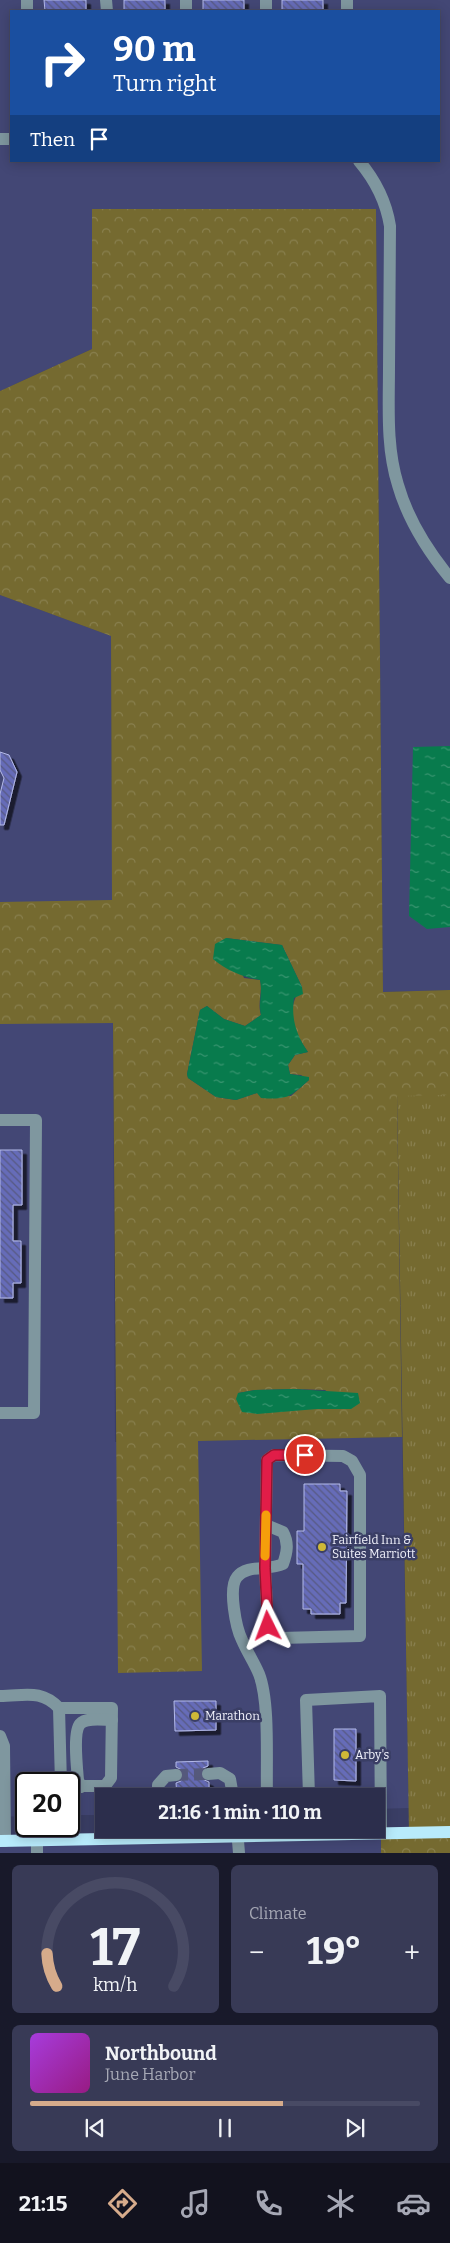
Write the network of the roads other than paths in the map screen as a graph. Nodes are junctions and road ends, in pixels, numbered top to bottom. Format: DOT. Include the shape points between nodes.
graph roads {
  1 [pos="360,162"];
  2 [pos="450,578"];
  3 [pos="0,1120"];
  4 [pos="0,1413"];
  5 [pos="266,1525"];
  6 [pos="265,1568"];
  7 [pos="0,1696"];
  8 [pos="60,1708"];
  9 [pos="112,1720"];
  10 [pos="0,1737"];
  11 [pos="61,1772"];
  12 [pos="78,1772"];
  13 [pos="208,1774"];
  14 [pos="176,1775"];
  15 [pos="80,1786"];
  16 [pos="158,1788"];
  17 [pos="232,1788"];
  18 [pos="267,1788"];
  19 [pos="309,1788"];
  20 [pos="381,1788"];
  21 [pos="2,1800"];
  22 [pos="450,1832"];
  23 [pos="385,1833"];
  24 [pos="115,1838"];
  25 [pos="238,1838"];
  26 [pos="3,1841"];
  27 [pos="37,1847"];
  28 [pos="239,1853"];
  1 -- 2 [label="street" via="378,187 390,226 389,410 391,452 398,485 427,549"];
  3 -- 4 [label="street" via="36,1120 34,1413"];
  5 -- 6 [label="street"];
  5 -- 6 [label="street" via="283,1532 287,1539 287,1555 283,1564"];
  5 -- 6 [label="street" via="267,1460 274,1455 343,1456 352,1461 360,1476 360,1636 280,1638 272,1635 268,1626"];
  6 -- 18 [label="street" via="243,1571 235,1578 233,1591 234,1612 241,1638 260,1676 264,1697"];
  7 -- 8 [label="street" via="41,1695 50,1698"];
  8 -- 9 [label="street" via="112,1708"];
  8 -- 11 [label="street"];
  9 -- 12 [label="street" via="80,1724 76,1732"];
  9 -- 15 [label="street" via="111,1778 105,1786"];
  10 -- 21 [label="street" via="4,1746"];
  13 -- 17 [label="street" via="220,1773 230,1780"];
  14 -- 16 [label="street" via="166,1776"];
  19 -- 20 [label="street" via="306,1700 380,1696"];
  21 -- 26 [label="street"];
  22 -- 23 [label="main road"];
  24 -- 27 [label="main road"];
  25 -- 28 [label="street"];
  26 -- 27 [label="main road"];
}
